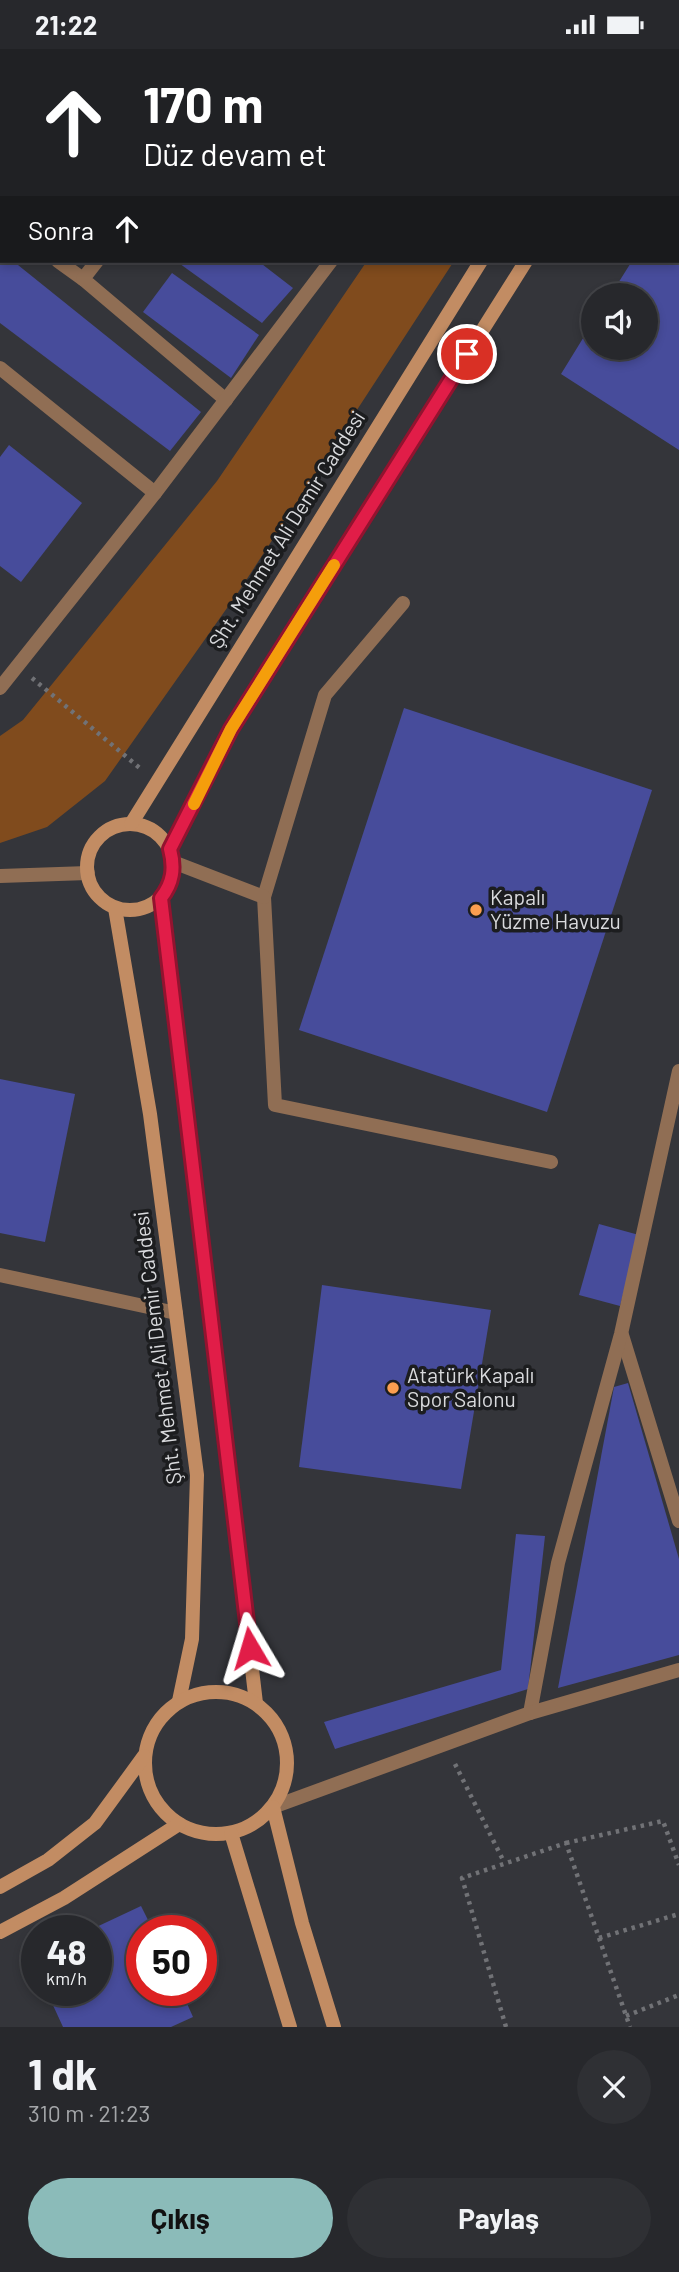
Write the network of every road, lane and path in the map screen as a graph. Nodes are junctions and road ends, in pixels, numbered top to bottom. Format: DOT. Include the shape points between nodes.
graph roads {
  1 [pos="61,263"];
  2 [pos="95,263"];
  3 [pos="329,263"];
  4 [pos="480,263"];
  5 [pos="525,263"];
  6 [pos="83,279"];
  7 [pos="0,368"];
  8 [pos="226,400"];
  9 [pos="155,493"];
  10 [pos="403,603"];
  11 [pos="18,666"];
  12 [pos="0,688"];
  13 [pos="155,781"];
  14 [pos="131,824"];
  15 [pos="172,856"];
  16 [pos="88,873"];
  17 [pos="0,876"];
  18 [pos="264,897"];
  19 [pos="161,898"];
  20 [pos="115,908"];
  21 [pos="679,1070"];
  22 [pos="551,1161"];
  23 [pos="0,1275"];
  24 [pos="176,1313"];
  25 [pos="621,1334"];
  26 [pos="679,1521"];
  27 [pos="679,1670"];
  28 [pos="179,1701"];
  29 [pos="256,1703"];
  30 [pos="530,1713"];
  31 [pos="445,1744"];
  32 [pos="144,1756"];
  33 [pos="273,1807"];
  34 [pos="179,1824"];
  35 [pos="231,1833"];
  36 [pos="566,1843"];
  37 [pos="504,1862"];
  38 [pos="679,1865"];
  39 [pos="0,1887"];
  40 [pos="679,1914"];
  41 [pos="0,1932"];
  42 [pos="599,1938"];
  43 [pos="679,1995"];
  44 [pos="626,2016"];
  45 [pos="290,2027"];
  46 [pos="334,2027"];
  47 [pos="506,2027"];
  48 [pos="630,2027"];
  1 -- 6 [label="street"];
  2 -- 6 [label="street"];
  3 -- 8 [label="street"];
  4 -- 13 [label="main road, Şht. Mehmet Ali Demir Caddesi"];
  5 -- 15 [label="main road" via="231,729"];
  6 -- 8 [label="street"];
  7 -- 9 [label="street"];
  8 -- 9 [label="street"];
  9 -- 11 [label="street"];
  10 -- 18 [label="street" via="325,695"];
  11 -- 12 [label="street"];
  11 -- 13 [label="path"];
  13 -- 14 [label="main road, Şht. Mehmet Ali Demir Caddesi"];
  14 -- 15 [label="main road" via="153,830"];
  14 -- 16 [label="main road" via="101,835 92,846"];
  15 -- 18 [label="street"];
  15 -- 19 [label="main road" via="172,877"];
  16 -- 17 [label="street"];
  16 -- 20 [label="main road" via="93,890"];
  18 -- 22 [label="street" via="275,1105"];
  19 -- 20 [label="main road" via="137,910"];
  19 -- 29 [label="main road"];
  20 -- 24 [label="main road, Şht. Mehmet Ali Demir Caddesi" via="150,1114"];
  21 -- 25 [label="street"];
  23 -- 24 [label="street"];
  24 -- 28 [label="main road, Şht. Mehmet Ali Demir Caddesi" via="197,1475 192,1639"];
  25 -- 26 [label="street"];
  25 -- 30 [label="street" via="558,1563"];
  27 -- 30 [label="street"];
  28 -- 29 [label="main road" via="221,1690"];
  28 -- 32 [label="main road" via="165,1711 149,1735"];
  29 -- 33 [label="main road" via="275,1721 285,1743 288,1768"];
  30 -- 31 [label="street"];
  31 -- 33 [label="street"];
  31 -- 37 [label="path"];
  32 -- 34 [label="main road" via="145,1777 155,1802"];
  32 -- 39 [label="main road" via="95,1823 48,1860"];
  33 -- 35 [label="main road" via="258,1821"];
  33 -- 46 [label="main road"];
  34 -- 35 [label="main road" via="207,1834"];
  34 -- 41 [label="main road" via="64,1898"];
  35 -- 45 [label="main road"];
  36 -- 37 [label="path"];
  36 -- 38 [label="path" via="663,1821"];
  36 -- 42 [label="path"];
  37 -- 47 [label="path" via="462,1878"];
  40 -- 42 [label="path"];
  42 -- 44 [label="path"];
  43 -- 44 [label="path"];
  44 -- 48 [label="path"];
}
